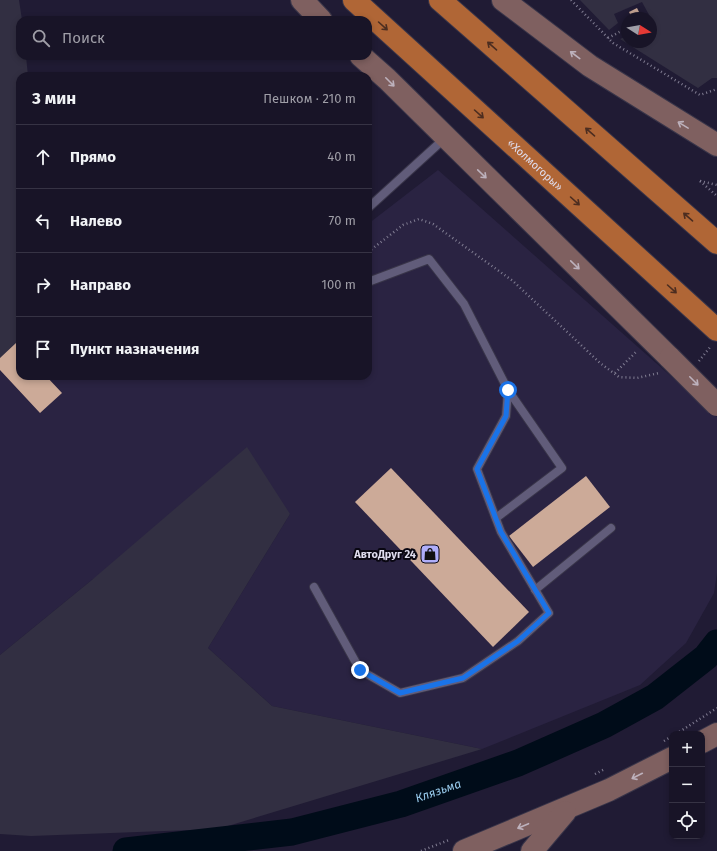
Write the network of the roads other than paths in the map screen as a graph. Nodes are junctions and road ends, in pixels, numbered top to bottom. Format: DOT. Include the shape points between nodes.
graph roads {
  1 [pos="302,0"];
  2 [pos="354,0"];
  3 [pos="440,0"];
  4 [pos="502,0"];
  5 [pos="317,16"];
  6 [pos="372,16"];
  7 [pos="372,16"];
  8 [pos="366,60"];
  9 [pos="445,138"];
  10 [pos="717,145"];
  11 [pos="372,204"];
  12 [pos="717,243"];
  13 [pos="372,280"];
  14 [pos="715,336"];
  15 [pos="508,390"];
  16 [pos="717,405"];
  17 [pos="496,518"];
  18 [pos="610,528"];
  19 [pos="314,587"];
  20 [pos="535,590"];
  21 [pos="717,734"];
  22 [pos="705,740"];
  23 [pos="669,760"];
  24 [pos="572,806"];
  25 [pos="464,851"];
  26 [pos="532,851"];
  1 -- 5 [label="main road"];
  2 -- 6 [label="highway, «Холмогоры», one-way"];
  12 -- 3 [label="highway, one-way"];
  10 -- 4 [label="main road, one-way" via="590,66"];
  7 -- 14 [label="highway, «Холмогоры», one-way" via="701,315"];
  8 -- 9 [label="main road, one-way"];
  9 -- 11 [label="lane"];
  9 -- 16 [label="main road, one-way, bridge" via="668,365"];
  13 -- 15 [label="lane" via="429,259 464,304"];
  15 -- 17 [label="lane" via="506,416 477,469"];
  15 -- 17 [label="lane" via="562,468"];
  17 -- 20 [label="lane" via="501,532"];
  18 -- 20 [label="lane"];
  19 -- 20 [label="lane" via="360,670 400,693 463,678 518,641 549,613"];
  21 -- 22 [label="main road"];
  23 -- 24 [label="main road, one-way"];
  24 -- 25 [label="main road, one-way"];
  24 -- 26 [label="main road"];
}
